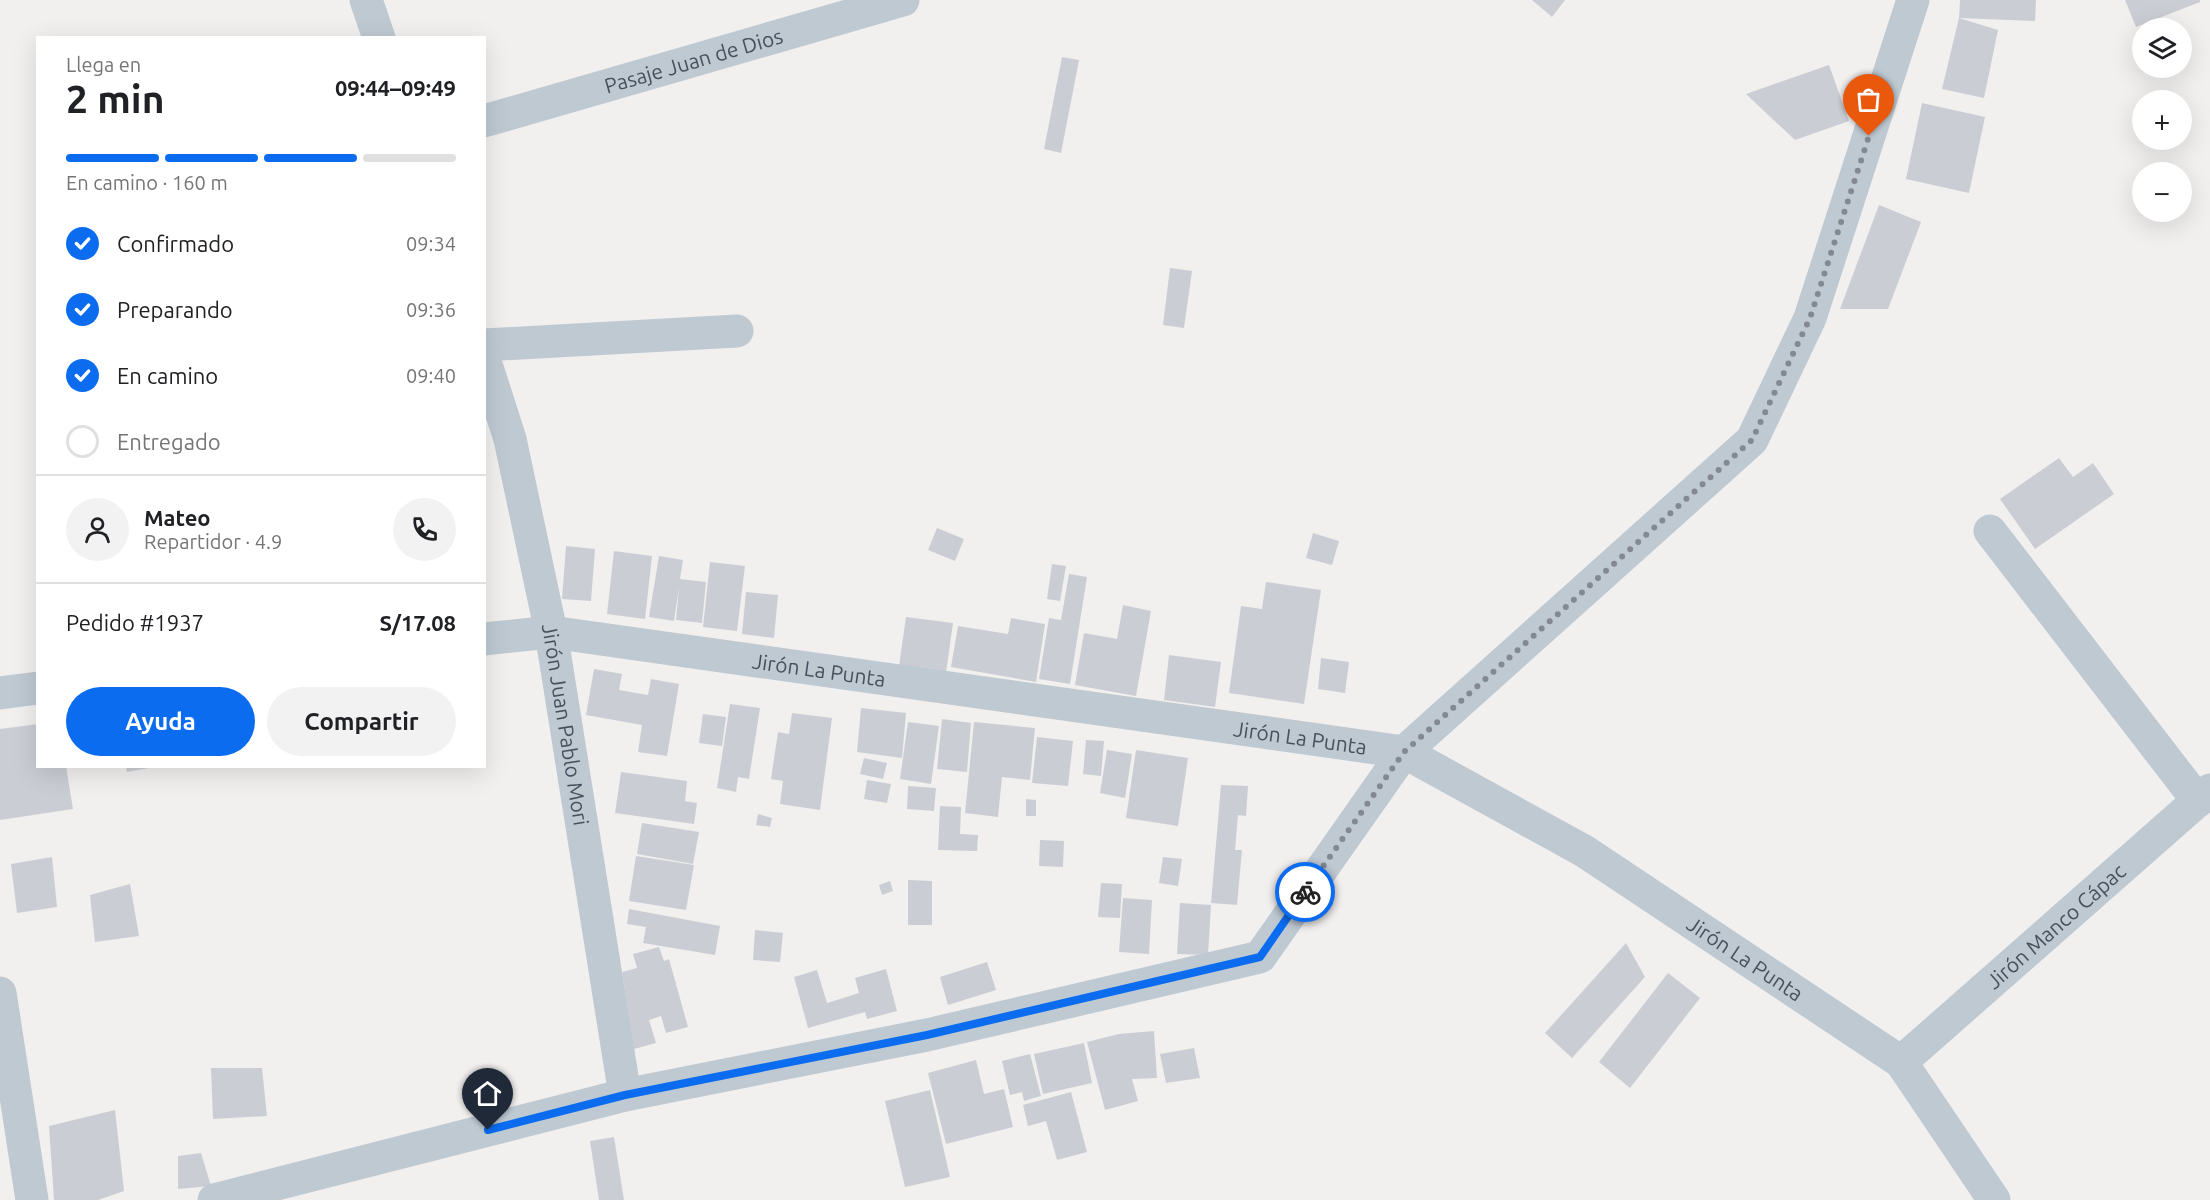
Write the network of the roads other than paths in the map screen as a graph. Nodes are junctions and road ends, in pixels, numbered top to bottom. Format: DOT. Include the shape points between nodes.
graph roads {
  1 [pos="366,0"];
  2 [pos="903,0"];
  3 [pos="1913,0"];
  4 [pos="378,36"];
  5 [pos="486,120"];
  6 [pos="737,331"];
  7 [pos="486,345"];
  8 [pos="486,364"];
  9 [pos="1989,531"];
  10 [pos="551,632"];
  11 [pos="486,639"];
  12 [pos="36,688"];
  13 [pos="0,693"];
  14 [pos="1404,752"];
  15 [pos="2204,795"];
  16 [pos="0,993"];
  17 [pos="1901,1062"];
  18 [pos="625,1095"];
  19 [pos="32,1200"];
  20 [pos="214,1200"];
  21 [pos="1994,1200"];
  1 -- 4 [label="street"];
  2 -- 5 [label="street, Pasaje Juan de Dios"];
  3 -- 14 [label="street" via="1810,318 1752,440"];
  6 -- 7 [label="street"];
  8 -- 10 [label="street, Jirón Juan Pablo Mori" via="510,439"];
  9 -- 15 [label="street"];
  10 -- 11 [label="street, Jirón La Punta"];
  10 -- 14 [label="street, Jirón La Punta"];
  10 -- 18 [label="street, Jirón Juan Pablo Mori"];
  12 -- 13 [label="street"];
  14 -- 17 [label="street, Jirón La Punta" via="1584,851"];
  14 -- 18 [label="street" via="1260,957 927,1035"];
  15 -- 17 [label="street, Jirón Manco Cápac"];
  16 -- 19 [label="street"];
  17 -- 21 [label="street, Jirón La Punta"];
  18 -- 20 [label="street"];
}
